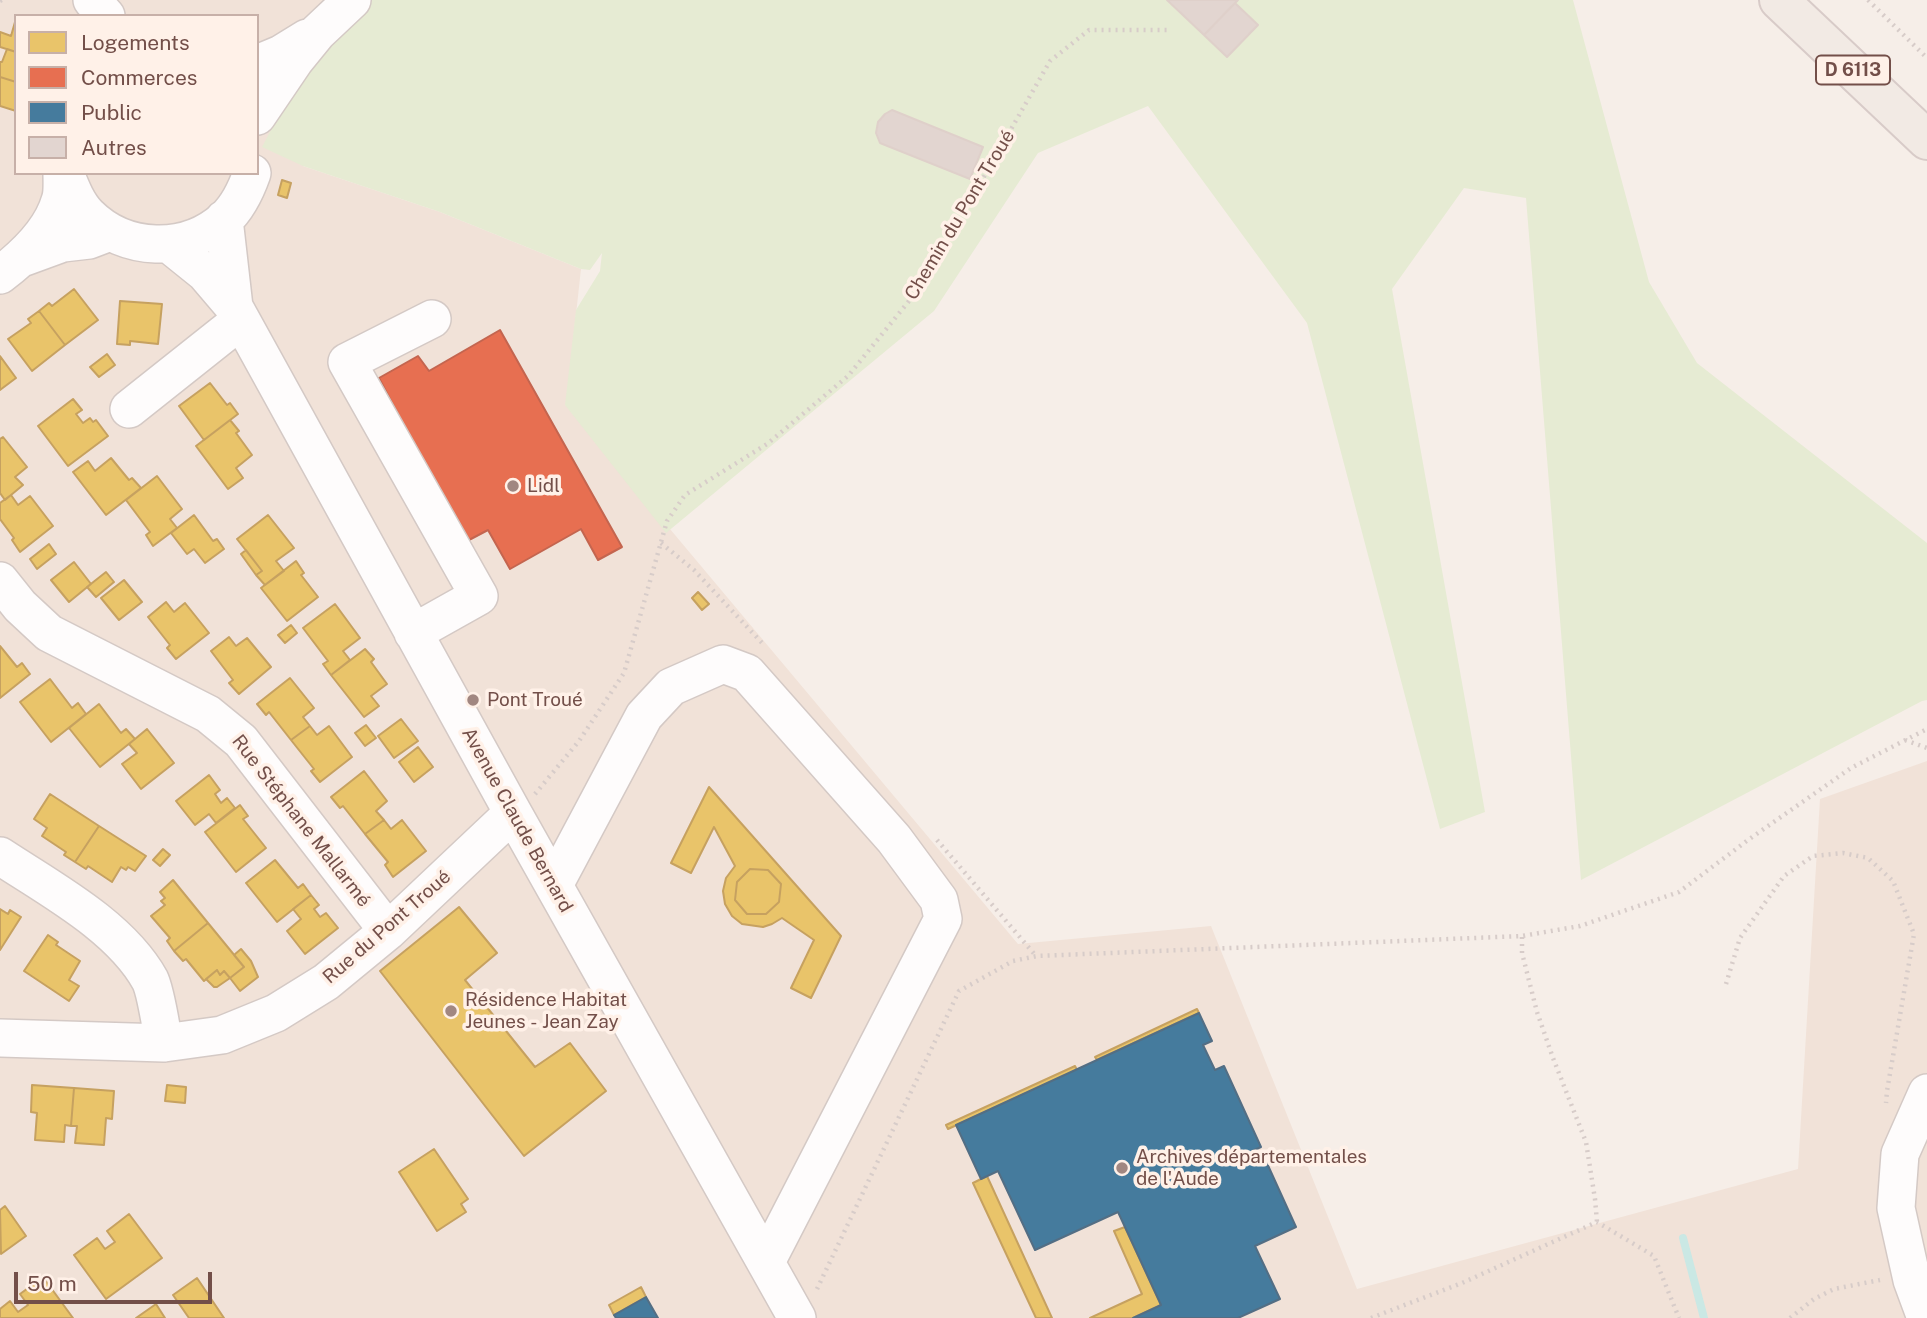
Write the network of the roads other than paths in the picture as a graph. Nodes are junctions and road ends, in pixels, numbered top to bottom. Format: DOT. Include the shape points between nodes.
graph roads {
  1 [pos="92,0"];
  2 [pos="352,0"];
  3 [pos="1779,0"];
  4 [pos="104,14"];
  5 [pos="317,33"];
  6 [pos="259,63"];
  7 [pos="259,113"];
  8 [pos="1927,140"];
  9 [pos="64,175"];
  10 [pos="65,175"];
  11 [pos="251,175"];
  12 [pos="225,219"];
  13 [pos="110,232"];
  14 [pos="169,244"];
  15 [pos="11,266"];
  16 [pos="238,313"];
  17 [pos="432,319"];
  18 [pos="129,409"];
  19 [pos="0,581"];
  20 [pos="414,633"];
  21 [pos="513,813"];
  22 [pos="0,856"];
  23 [pos="554,885"];
  24 [pos="388,931"];
  25 [pos="0,1038"];
  26 [pos="164,1043"];
  27 [pos="1927,1093"];
  28 [pos="766,1262"];
  29 [pos="1919,1275"];
  30 [pos="806,1305"];
  31 [pos="1926,1318"];
  1 -- 4 [label="street"];
  2 -- 5 [label="street"];
  3 -- 8 [label="main road, D 6113"];
  5 -- 6 [label="street"];
  5 -- 7 [label="street"];
  9 -- 15 [label="street" via="61,200 48,226"];
  10 -- 13 [label="street" via="88,215"];
  11 -- 12 [label="street" via="241,199"];
  12 -- 14 [label="street" via="199,236"];
  12 -- 16 [label="street, Avenue Claude Bernard"];
  13 -- 14 [label="street" via="149,245"];
  13 -- 15 [label="street" via="63,243"];
  14 -- 16 [label="street, Avenue Claude Bernard" via="205,272"];
  16 -- 18 [label="street"];
  16 -- 20 [label="street, Avenue Claude Bernard"];
  17 -- 20 [label="street" via="347,362 479,596"];
  19 -- 24 [label="street, Rue Stéphane Mallarmé" via="49,633 208,714 241,741"];
  20 -- 21 [label="street, Avenue Claude Bernard"];
  21 -- 23 [label="street, Avenue Claude Bernard"];
  21 -- 24 [label="street, Rue du Pont Troué"];
  22 -- 26 [label="street" via="87,913 126,949 151,981"];
  23 -- 28 [label="street, Avenue Claude Bernard"];
  23 -- 28 [label="street" via="644,716 671,687 723,664 747,673 894,839 939,900 943,919"];
  24 -- 26 [label="street, Rue du Pont Troué" via="326,982 276,1013 222,1035"];
  25 -- 26 [label="street, Rue du Pont Troué"];
  27 -- 29 [label="street" via="1900,1154 1896,1208"];
  28 -- 30 [label="street, Avenue Claude Bernard"];
  29 -- 31 [label="street"];
}
